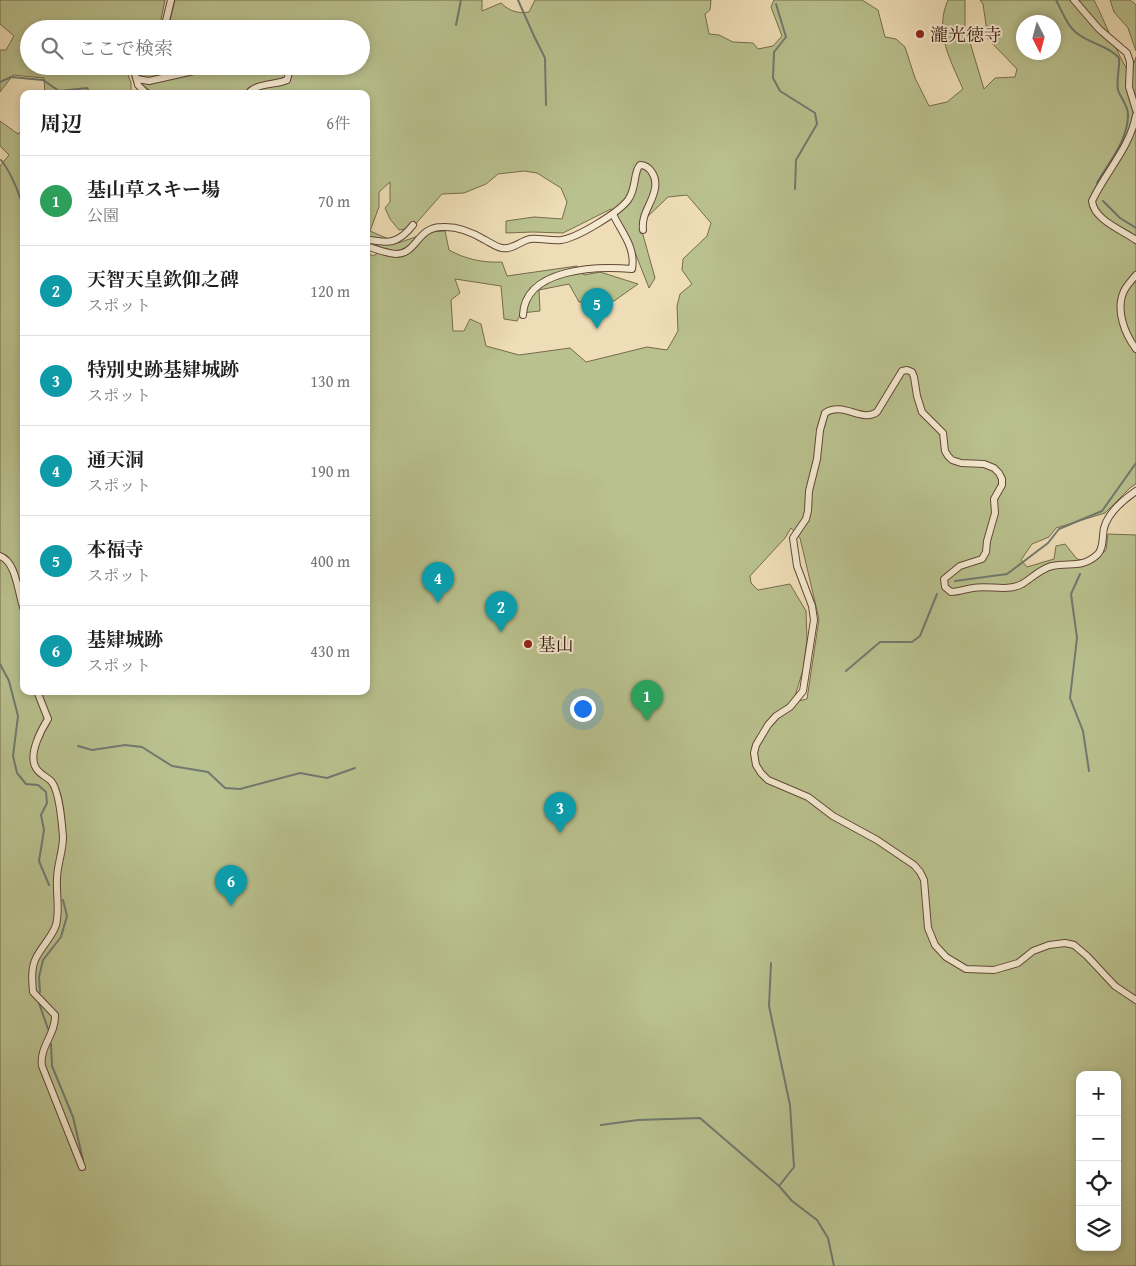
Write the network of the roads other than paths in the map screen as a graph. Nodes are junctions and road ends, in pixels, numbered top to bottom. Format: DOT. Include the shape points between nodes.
graph roads {
  1 [pos="171,0"];
  2 [pos="1074,0"];
  3 [pos="166,20"];
  4 [pos="134,75"];
  5 [pos="176,75"];
  6 [pos="288,75"];
  7 [pos="138,79"];
  8 [pos="141,90"];
  9 [pos="250,90"];
  10 [pos="1136,110"];
  11 [pos="1136,115"];
  12 [pos="613,214"];
  13 [pos="413,225"];
  14 [pos="643,230"];
  15 [pos="1136,240"];
  16 [pos="370,241"];
  17 [pos="370,247"];
  18 [pos="1136,275"];
  19 [pos="523,315"];
  20 [pos="1136,348"];
  21 [pos="1136,491"];
  22 [pos="0,556"];
  23 [pos="20,600"];
  24 [pos="39,695"];
  25 [pos="1136,1000"];
  26 [pos="82,1167"];
  1 -- 3 [label="street"];
  2 -- 10 [label="street" via="1099,29 1127,52 1129,87"];
  4 -- 7 [label="street"];
  5 -- 7 [label="street" via="149,81"];
  6 -- 9 [label="street" via="287,80 279,84"];
  7 -- 8 [label="street"];
  11 -- 15 [label="street" via="1129,139 1092,201 1104,219"];
  12 -- 14 [label="street" via="634,190 637,168 646,165 655,188 643,217"];
  12 -- 17 [label="street" via="566,239 531,239 508,249 464,229 441,227 430,229 405,252 388,253"];
  12 -- 19 [label="street" via="628,240 632,269 601,267 549,278 531,292"];
  13 -- 16 [label="street" via="396,241"];
  18 -- 20 [label="street" via="1125,289 1120,306 1129,339"];
  21 -- 25 [label="street" via="1116,508 1107,521 1099,553 1087,562 1046,568 1012,587 951,592 945,587 944,579 960,566 982,559 986,552 995,513 994,499 1002,485 999,473 984,464 960,462 948,456 943,433 922,412 914,377 907,370 902,371 873,416 836,408 826,413 820,430 806,519 793,538 814,620 802,691 790,707 768,725 754,753 756,766 768,780 808,797 914,865 924,880 928,928 935,945 946,957 966,969 994,970 1018,963 1033,951 1049,945 1074,945 1115,986"];
  22 -- 23 [label="street" via="12,568"];
  24 -- 26 [label="street" via="48,719 33,758 38,771 52,782 56,791 63,838 57,879 57,917 54,930 35,962 33,992 55,1015 56,1024 41,1058 42,1066"];
}
